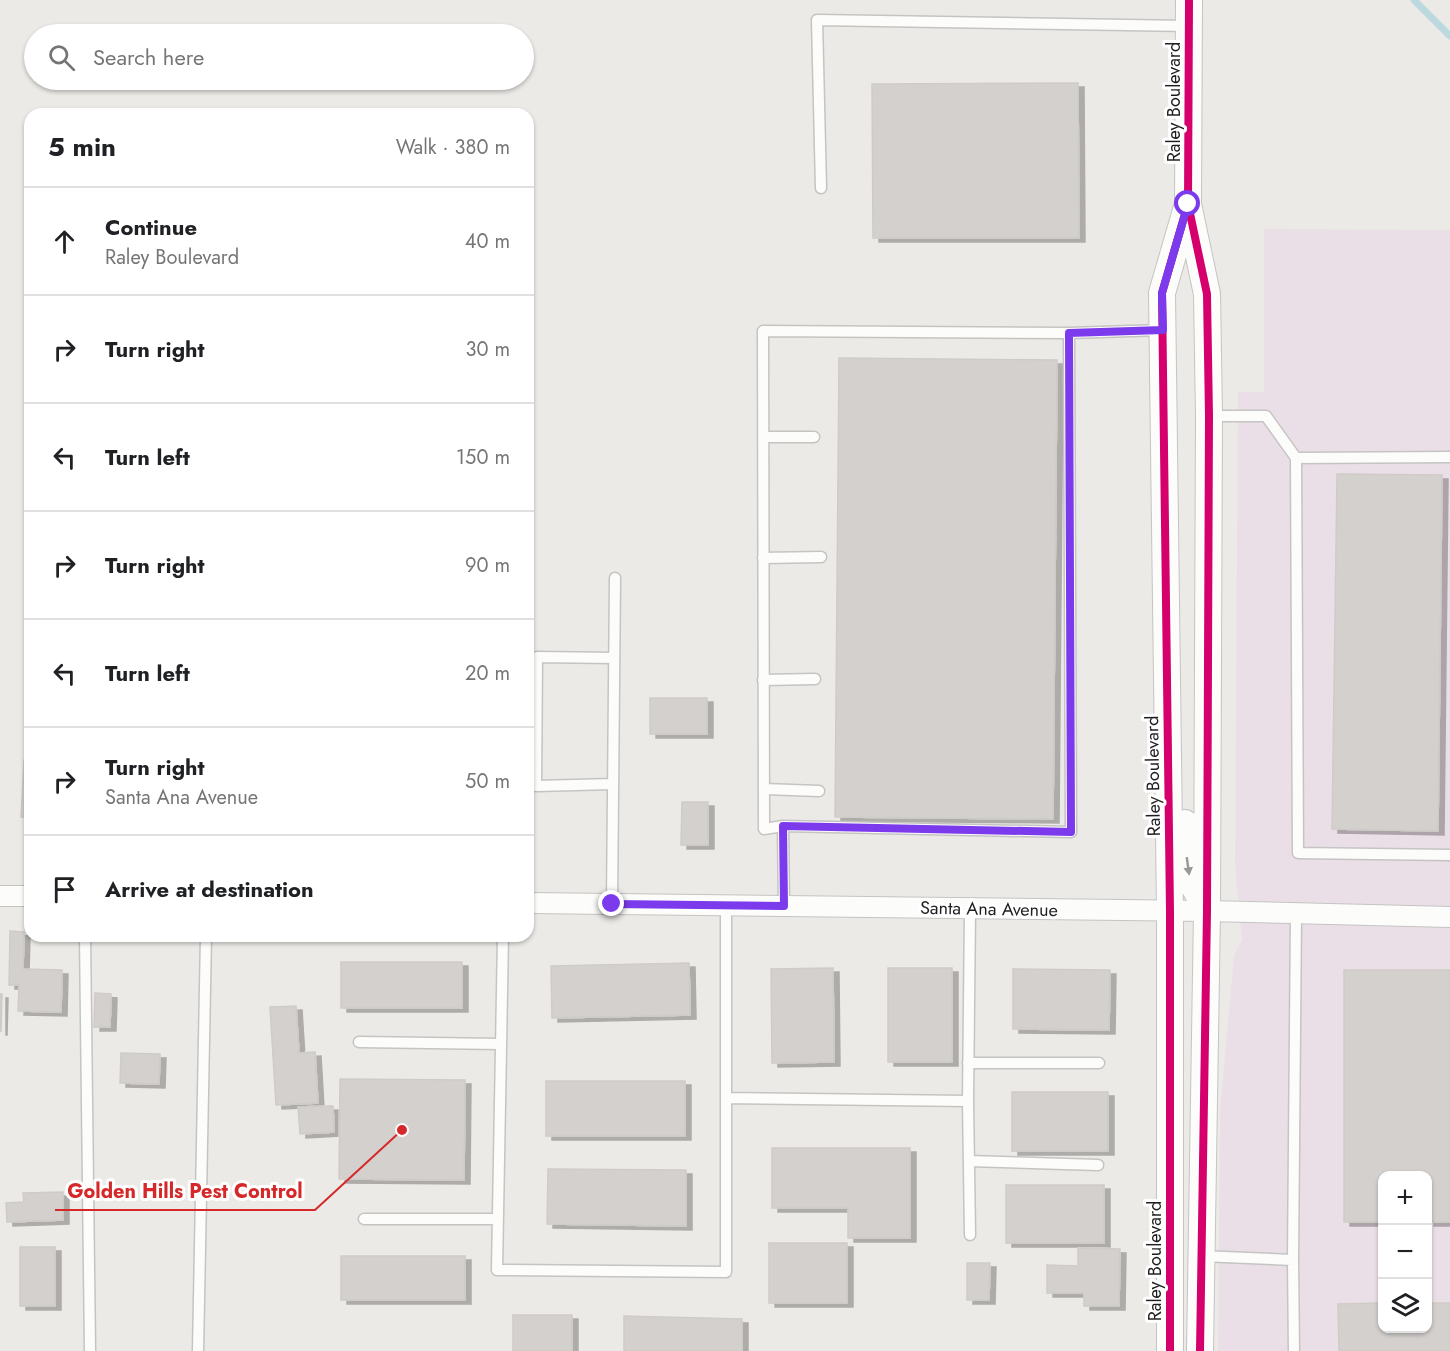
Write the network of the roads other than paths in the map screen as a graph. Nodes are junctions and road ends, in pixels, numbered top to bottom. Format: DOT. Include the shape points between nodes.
graph roads {
  1 [pos="1189,0"];
  2 [pos="1190,26"];
  3 [pos="821,188"];
  4 [pos="1188,204"];
  5 [pos="1163,330"];
  6 [pos="1069,333"];
  7 [pos="1209,416"];
  8 [pos="763,437"];
  9 [pos="814,437"];
  10 [pos="1450,457"];
  11 [pos="1296,458"];
  12 [pos="821,557"];
  13 [pos="763,558"];
  14 [pos="615,578"];
  15 [pos="1167,603"];
  16 [pos="614,658"];
  17 [pos="815,679"];
  18 [pos="764,680"];
  19 [pos="613,784"];
  20 [pos="764,789"];
  21 [pos="819,790"];
  22 [pos="783,826"];
  23 [pos="1450,855"];
  24 [pos="0,896"];
  25 [pos="24,896"];
  26 [pos="534,903"];
  27 [pos="612,904"];
  28 [pos="726,906"];
  29 [pos="784,906"];
  30 [pos="970,909"];
  31 [pos="1170,911"];
  32 [pos="1207,911"];
  33 [pos="1296,913"];
  34 [pos="1450,917"];
  35 [pos="85,942"];
  36 [pos="206,942"];
  37 [pos="503,942"];
  38 [pos="359,1042"];
  39 [pos="501,1044"];
  40 [pos="969,1063"];
  41 [pos="1099,1063"];
  42 [pos="726,1098"];
  43 [pos="968,1101"];
  44 [pos="1203,1150"];
  45 [pos="969,1161"];
  46 [pos="1098,1165"];
  47 [pos="364,1219"];
  48 [pos="498,1219"];
  49 [pos="970,1235"];
  50 [pos="1201,1256"];
  51 [pos="1293,1260"];
  52 [pos="90,1351"];
  53 [pos="198,1351"];
  54 [pos="1170,1351"];
  55 [pos="1200,1351"];
  56 [pos="1294,1351"];
  1 -- 2 [label="street, Raley Boulevard"];
  2 -- 3 [label="lane" via="817,20"];
  2 -- 4 [label="street, Raley Boulevard"];
  4 -- 5 [label="street, Raley Boulevard" via="1162,293"];
  4 -- 7 [label="street, Raley Boulevard" via="1207,294"];
  5 -- 6 [label="lane"];
  5 -- 15 [label="street, Raley Boulevard"];
  6 -- 8 [label="lane" via="763,332"];
  6 -- 22 [label="lane" via="1071,832"];
  7 -- 11 [label="lane" via="1266,416"];
  7 -- 32 [label="street, Raley Boulevard"];
  8 -- 9 [label="lane"];
  8 -- 13 [label="lane"];
  10 -- 11 [label="lane"];
  11 -- 23 [label="lane" via="1298,853"];
  12 -- 13 [label="lane"];
  13 -- 18 [label="lane"];
  14 -- 16 [label="lane"];
  15 -- 31 [label="street, Raley Boulevard"];
  15 -- 32 [label="street, one-way" via="1185,630 1186,847 1190,879"];
  16 -- 19 [label="lane"];
  16 -- 19 [label="lane" via="537,657 536,786"];
  17 -- 18 [label="lane"];
  18 -- 20 [label="lane"];
  19 -- 27 [label="lane"];
  20 -- 21 [label="lane"];
  20 -- 22 [label="lane" via="764,829"];
  22 -- 29 [label="lane"];
  24 -- 25 [label="street"];
  26 -- 27 [label="street, Santa Ana Avenue"];
  27 -- 28 [label="street, Santa Ana Avenue"];
  28 -- 29 [label="street, Santa Ana Avenue"];
  28 -- 42 [label="lane"];
  29 -- 30 [label="street, Santa Ana Avenue"];
  30 -- 31 [label="street, Santa Ana Avenue"];
  30 -- 40 [label="lane"];
  31 -- 32 [label="street, Santa Ana Avenue"];
  31 -- 44 [label="street" via="1185,938 1188,953 1187,1103"];
  31 -- 54 [label="street, Raley Boulevard"];
  32 -- 33 [label="street, Santa Ana Avenue"];
  32 -- 44 [label="street, Raley Boulevard"];
  33 -- 34 [label="street, Santa Ana Avenue"];
  33 -- 51 [label="lane"];
  35 -- 52 [label="lane"];
  36 -- 53 [label="lane"];
  37 -- 39 [label="lane"];
  38 -- 39 [label="lane"];
  39 -- 48 [label="lane"];
  40 -- 41 [label="lane"];
  40 -- 43 [label="lane"];
  42 -- 43 [label="lane"];
  42 -- 48 [label="lane" via="726,1272 497,1270"];
  43 -- 45 [label="lane"];
  44 -- 50 [label="street, Raley Boulevard"];
  45 -- 46 [label="lane"];
  45 -- 49 [label="lane"];
  47 -- 48 [label="lane"];
  50 -- 51 [label="lane"];
  50 -- 55 [label="street, Raley Boulevard"];
  51 -- 56 [label="lane"];
}
